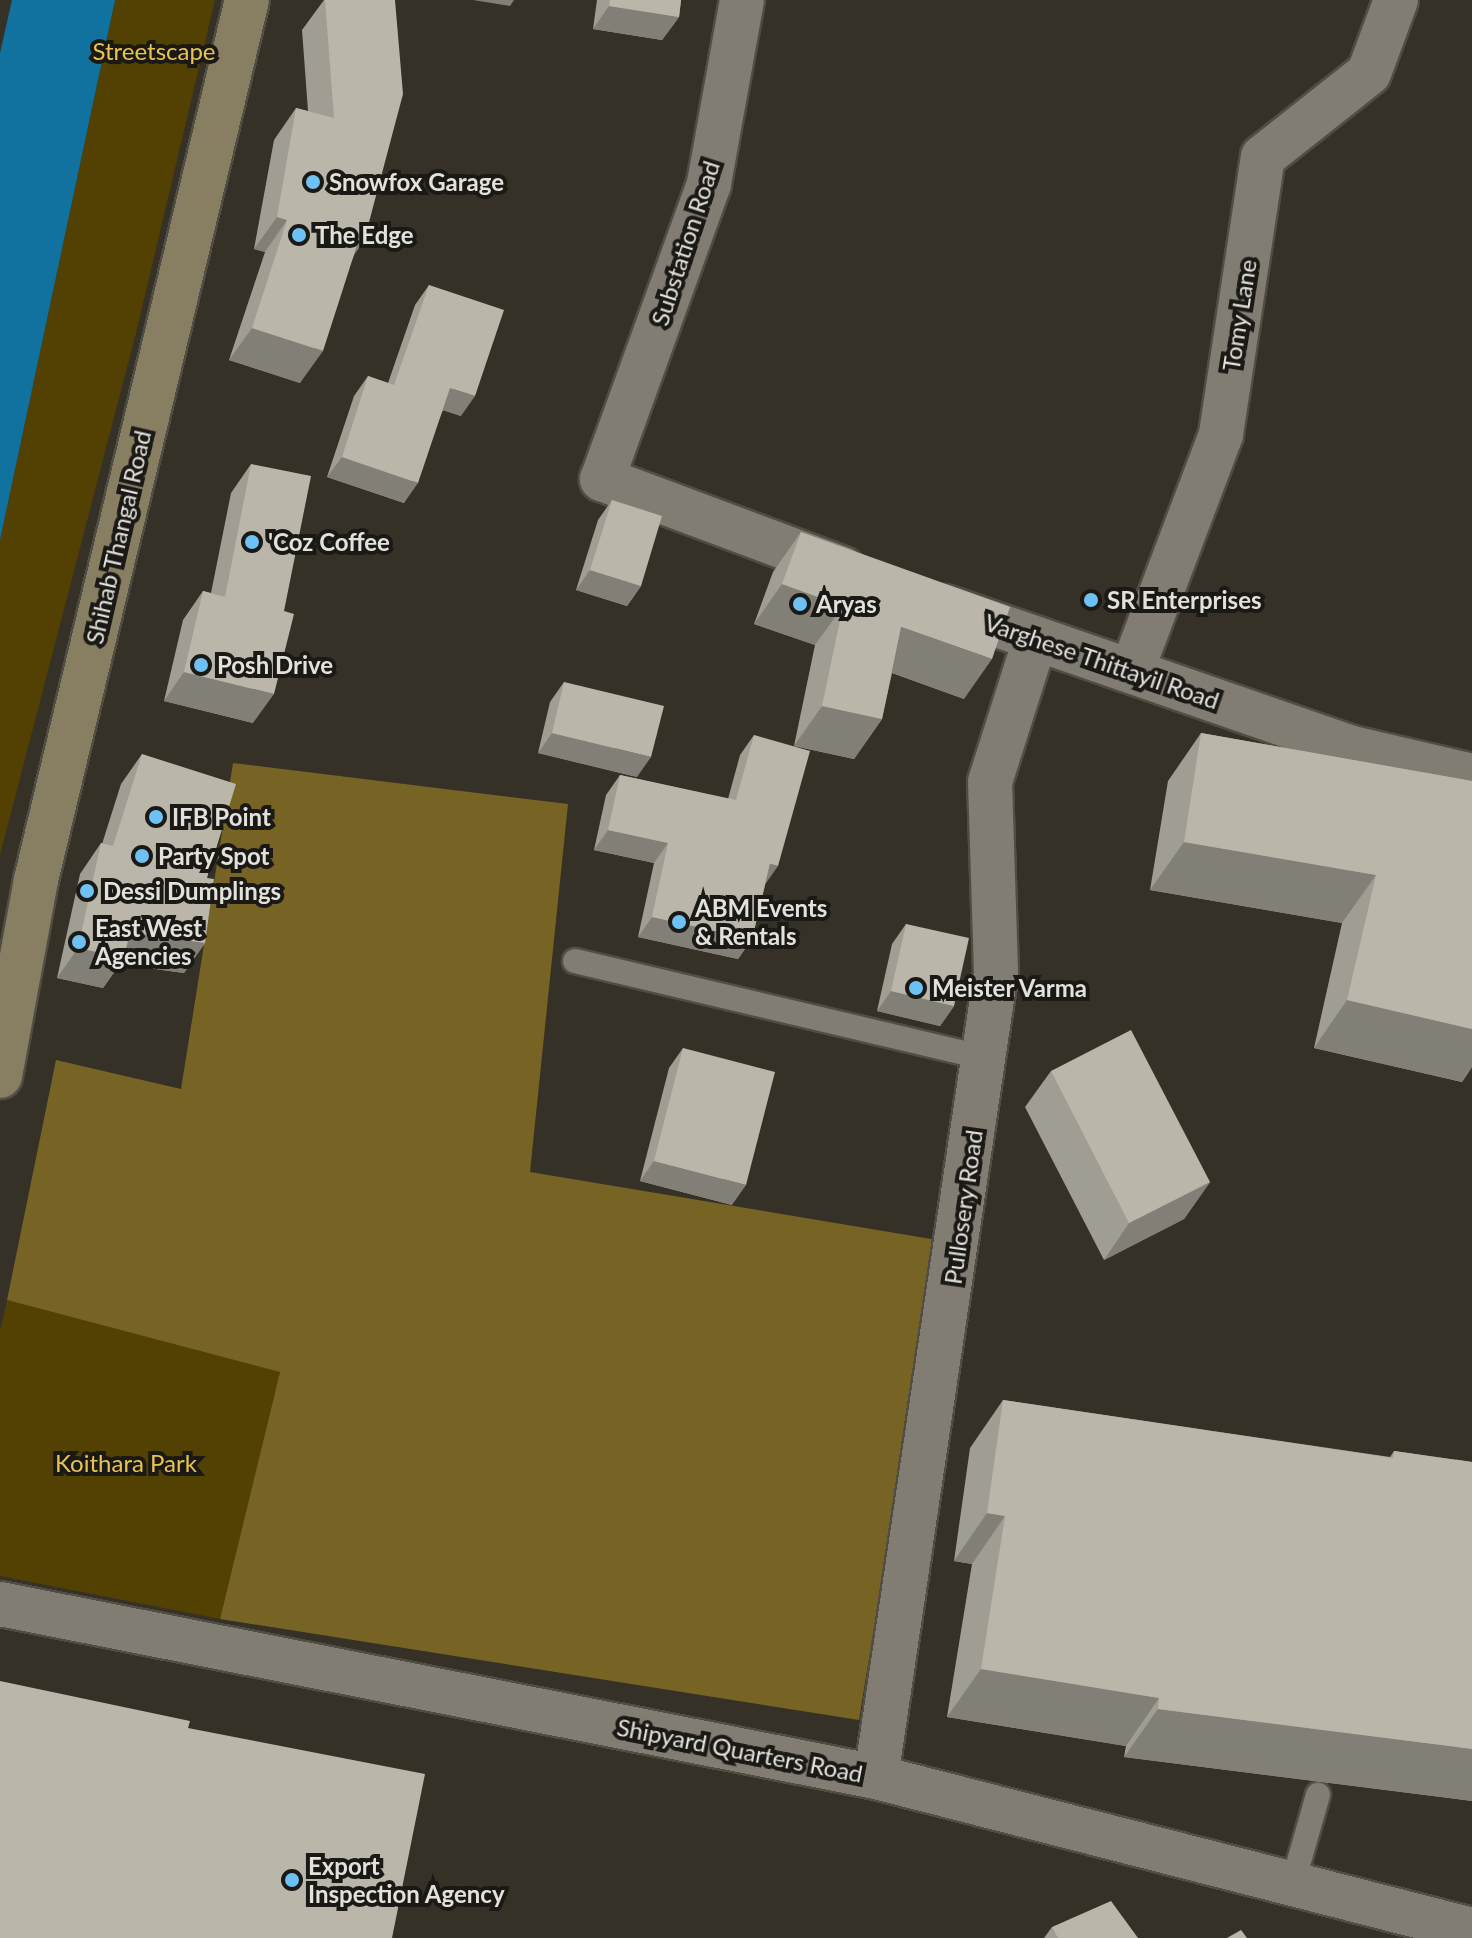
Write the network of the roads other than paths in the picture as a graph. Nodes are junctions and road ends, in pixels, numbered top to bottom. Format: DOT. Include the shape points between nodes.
graph roads {
  1 [pos="247,0"];
  2 [pos="742,0"];
  3 [pos="1396,0"];
  4 [pos="602,479"];
  5 [pos="1035,640"];
  6 [pos="1132,670"];
  7 [pos="1472,776"];
  8 [pos="575,961"];
  9 [pos="984,1058"];
  10 [pos="0,1076"];
  11 [pos="0,1604"];
  12 [pos="876,1777"];
  13 [pos="1318,1795"];
  14 [pos="1292,1886"];
  15 [pos="1472,1930"];
  1 -- 10 [label="street, Shihab Thangal Road" via="36,880"];
  2 -- 4 [label="street, Substation Road" via="709,184"];
  3 -- 6 [label="street, Tomy Lane" via="1369,73 1263,157 1221,434"];
  4 -- 5 [label="street, Varghese Thittayil Road"];
  5 -- 6 [label="street, Varghese Thittayil Road"];
  5 -- 9 [label="street, Pullosery Road" via="990,782 996,972"];
  6 -- 7 [label="street, Varghese Thittayil Road" via="1352,748"];
  8 -- 9 [label="lane"];
  9 -- 12 [label="street, Pullosery Road"];
  11 -- 12 [label="street, Shipyard Quarters Road"];
  12 -- 14 [label="street, Shipyard Quarters Road"];
  13 -- 14 [label="lane"];
  14 -- 15 [label="street, Shipyard Quarters Road"];
}
